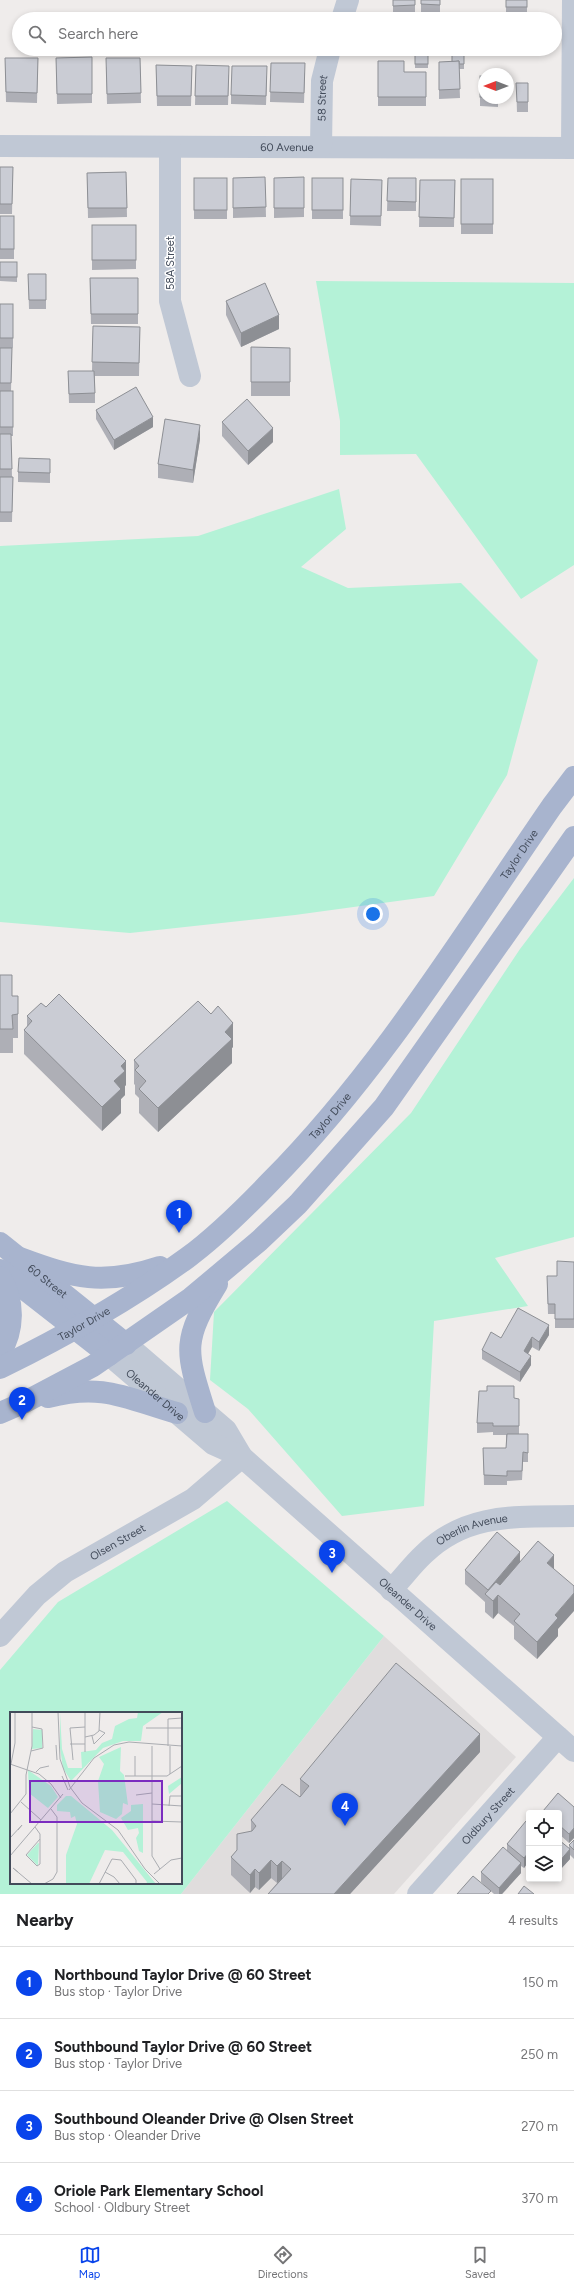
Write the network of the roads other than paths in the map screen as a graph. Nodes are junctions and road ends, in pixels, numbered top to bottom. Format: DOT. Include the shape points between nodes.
graph roads {
  1 [pos="348,0"];
  2 [pos="573,0"];
  3 [pos="344,12"];
  4 [pos="328,56"];
  5 [pos="0,146"];
  6 [pos="170,147"];
  7 [pos="321,147"];
  8 [pos="573,148"];
  9 [pos="190,376"];
  10 [pos="574,777"];
  11 [pos="574,837"];
  12 [pos="0,1243"];
  13 [pos="187,1257"];
  14 [pos="20,1258"];
  15 [pos="0,1270"];
  16 [pos="224,1272"];
  17 [pos="0,1276"];
  18 [pos="86,1324"];
  19 [pos="117,1349"];
  20 [pos="0,1353"];
  21 [pos="0,1368"];
  22 [pos="23,1403"];
  23 [pos="205,1412"];
  24 [pos="0,1413"];
  25 [pos="177,1413"];
  26 [pos="242,1457"];
  27 [pos="574,1516"];
  28 [pos="391,1590"];
  29 [pos="0,1636"];
  30 [pos="558,1737"];
  31 [pos="574,1751"];
  32 [pos="418,1894"];
  1 -- 3 [label="street"];
  2 -- 8 [label="street"];
  4 -- 7 [label="street, 58 Street" via="322,81"];
  5 -- 6 [label="street, 60 Avenue"];
  6 -- 7 [label="street, 60 Avenue"];
  6 -- 9 [label="street, 58A Street" via="170,301"];
  7 -- 8 [label="street, 60 Avenue"];
  10 -- 13 [label="main road, Taylor Drive" via="383,1052 346,1099 305,1147 252,1200"];
  11 -- 16 [label="main road" via="384,1107 298,1204"];
  12 -- 14 [label="main road, 60 Street"];
  13 -- 14 [label="main road" via="132,1276 108,1278 71,1276"];
  13 -- 18 [label="main road, Taylor Drive"];
  14 -- 18 [label="main road, 60 Street"];
  15 -- 18 [label="main road, 60 Street"];
  16 -- 19 [label="main road"];
  16 -- 23 [label="main road" via="200,1312 191,1335 192,1369"];
  17 -- 20 [label="main road" via="8,1295 11,1314 8,1340"];
  18 -- 19 [label="main road"];
  18 -- 21 [label="main road, Taylor Drive"];
  19 -- 22 [label="main road"];
  19 -- 23 [label="street, Oleander Drive"];
  19 -- 25 [label="street, Oleander Drive"];
  22 -- 24 [label="main road"];
  22 -- 25 [label="main road" via="63,1394 98,1391 120,1395"];
  23 -- 26 [label="street, Oleander Drive" via="226,1430"];
  25 -- 26 [label="street, Oleander Drive" via="213,1444"];
  26 -- 28 [label="street, Oleander Drive"];
  26 -- 29 [label="street, Olsen Street" via="187,1503 65,1572 37,1595"];
  27 -- 28 [label="street, Oberlin Avenue" via="502,1518 473,1524 439,1541"];
  28 -- 30 [label="street, Oleander Drive"];
  30 -- 31 [label="street, Oleander Drive"];
  30 -- 32 [label="street, Oldbury Street"];
}
